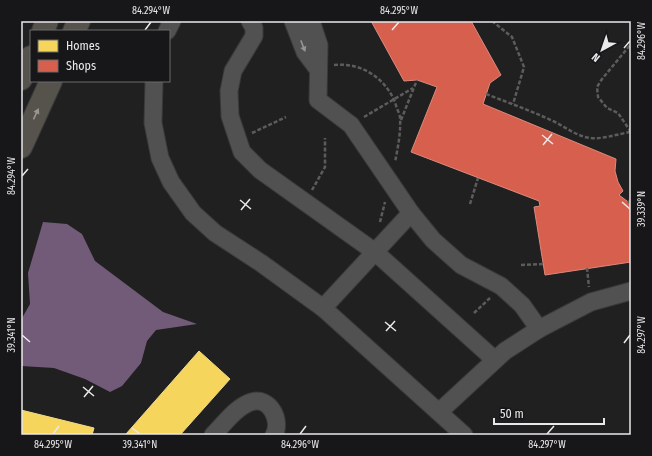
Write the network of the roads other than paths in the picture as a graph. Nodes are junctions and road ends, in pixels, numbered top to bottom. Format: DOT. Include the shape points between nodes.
graph roads {
  1 [pos="79,21"];
  2 [pos="172,21"];
  3 [pos="250,21"];
  4 [pos="293,21"];
  5 [pos="311,21"];
  6 [pos="74,30"];
  7 [pos="168,30"];
  8 [pos="30,59"];
  9 [pos="317,68"];
  10 [pos="21,79"];
  11 [pos="51,82"];
  12 [pos="154,82"];
  13 [pos="21,146"];
  14 [pos="411,213"];
  15 [pos="375,252"];
  16 [pos="631,291"];
  17 [pos="323,308"];
  18 [pos="539,329"];
  19 [pos="495,360"];
  20 [pos="439,412"];
  21 [pos="213,435"];
  22 [pos="274,435"];
  23 [pos="464,435"];
  1 -- 6 [label="main road"];
  2 -- 7 [label="street"];
  3 -- 15 [label="street" via="254,28 254,36 233,71 229,91 230,116 242,152 260,170"];
  4 -- 9 [label="street, one-way" via="305,52"];
  5 -- 9 [label="street" via="319,45"];
  8 -- 10 [label="main road"];
  9 -- 14 [label="street" via="318,100 351,125"];
  13 -- 11 [label="main road, one-way"];
  12 -- 17 [label="street" via="153,123 160,158 179,194 215,233"];
  14 -- 15 [label="street"];
  14 -- 18 [label="street" via="452,258 501,286 522,306"];
  15 -- 17 [label="street"];
  15 -- 19 [label="street"];
  16 -- 18 [label="street" via="591,302"];
  17 -- 20 [label="street"];
  18 -- 19 [label="street"];
  19 -- 20 [label="street"];
  20 -- 23 [label="street"];
  21 -- 22 [label="street" via="234,413 252,402 263,402 272,409 277,419 277,430"];
}
